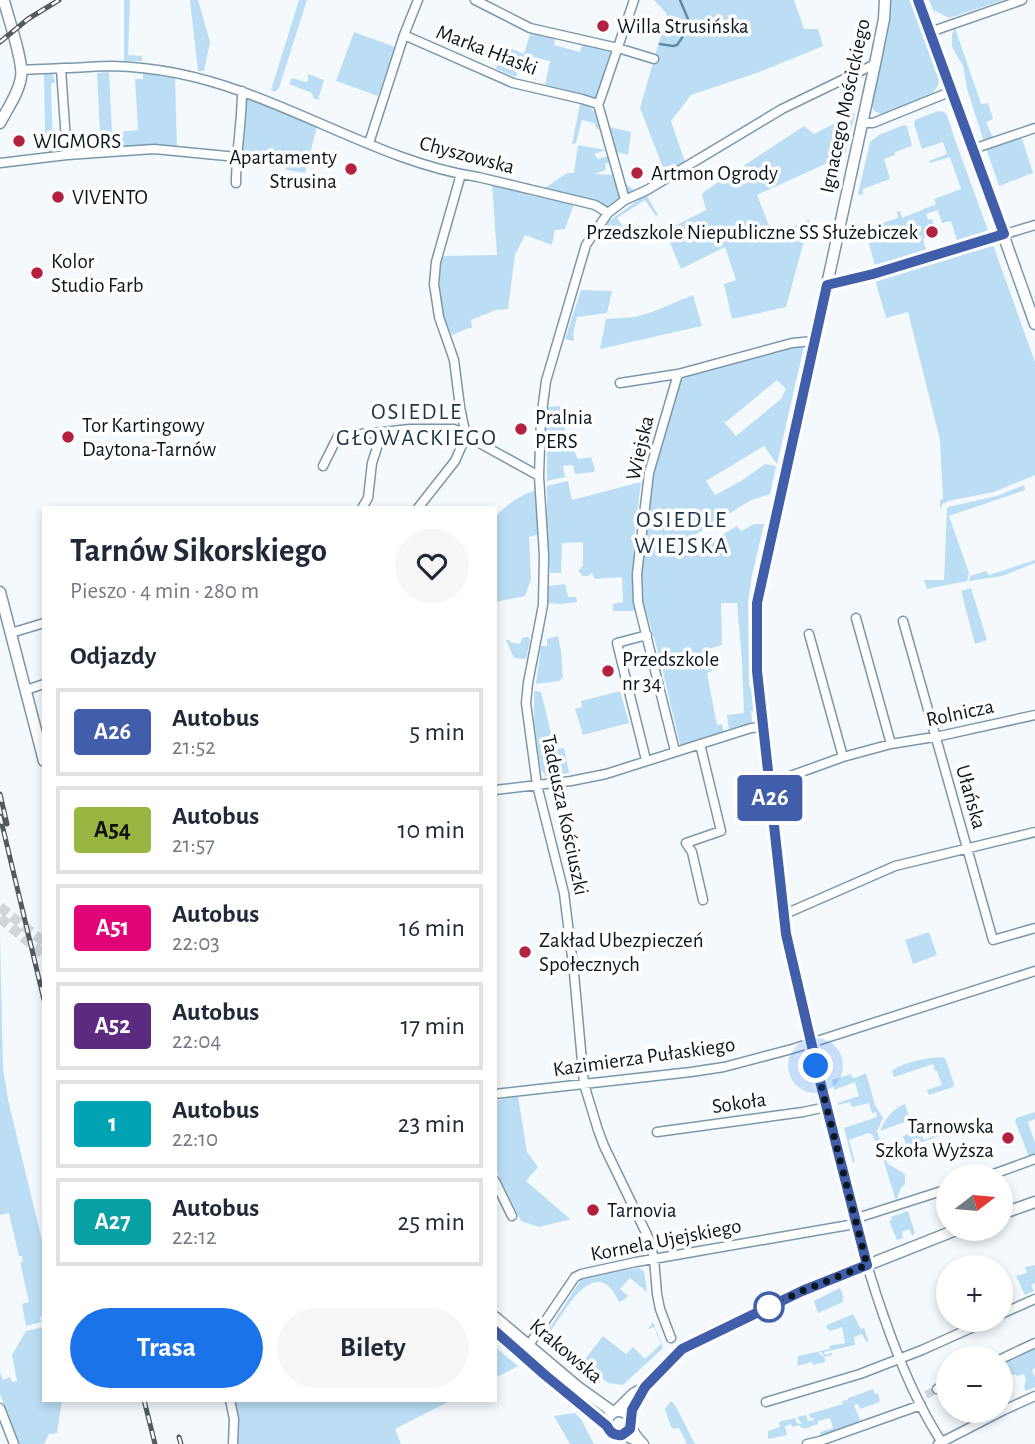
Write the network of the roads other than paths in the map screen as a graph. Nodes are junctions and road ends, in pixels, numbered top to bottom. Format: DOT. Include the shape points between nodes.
graph roads {
  1 [pos="2,0"];
  2 [pos="418,0"];
  3 [pos="475,0"];
  4 [pos="634,0"];
  5 [pos="885,0"];
  6 [pos="918,0"];
  7 [pos="1022,0"];
  8 [pos="1010,2"];
  9 [pos="930,32"];
  10 [pos="404,36"];
  11 [pos="618,48"];
  12 [pos="654,60"];
  13 [pos="875,64"];
  14 [pos="61,69"];
  15 [pos="22,70"];
  16 [pos="952,91"];
  17 [pos="242,92"];
  18 [pos="598,104"];
  19 [pos="0,123"];
  20 [pos="863,123"];
  21 [pos="1035,128"];
  22 [pos="369,143"];
  23 [pos="973,149"];
  24 [pos="66,155"];
  25 [pos="237,157"];
  26 [pos="0,163"];
  27 [pos="461,174"];
  28 [pos="236,183"];
  29 [pos="625,201"];
  30 [pos="608,213"];
  31 [pos="1035,225"];
  32 [pos="1004,234"];
  33 [pos="827,285"];
  34 [pos="1035,324"];
  35 [pos="814,341"];
  36 [pos="678,373"];
  37 [pos="620,383"];
  38 [pos="382,432"];
  39 [pos="466,436"];
  40 [pos="323,466"];
  41 [pos="539,476"];
  42 [pos="363,506"];
  43 [pos="420,506"];
  44 [pos="0,592"];
  45 [pos="856,618"];
  46 [pos="903,621"];
  47 [pos="42,624"];
  48 [pos="11,634"];
  49 [pos="809,634"];
  50 [pos="647,635"];
  51 [pos="42,685"];
  52 [pos="26,690"];
  53 [pos="1035,715"];
  54 [pos="39,720"];
  55 [pos="762,727"];
  56 [pos="935,737"];
  57 [pos="700,744"];
  58 [pos="891,744"];
  59 [pos="42,745"];
  60 [pos="675,751"];
  61 [pos="843,757"];
  62 [pos="646,760"];
  63 [pos="768,783"];
  64 [pos="537,785"];
  65 [pos="497,790"];
  66 [pos="1035,832"];
  67 [pos="967,848"];
  68 [pos="703,900"];
  69 [pos="785,914"];
  70 [pos="1035,928"];
  71 [pos="1035,971"];
  72 [pos="811,1043"];
  73 [pos="584,1084"];
  74 [pos="497,1094"];
  75 [pos="826,1107"];
  76 [pos="657,1132"];
  77 [pos="1035,1159"];
  78 [pos="1013,1167"];
  79 [pos="497,1185"];
  80 [pos="936,1193"];
  81 [pos="1035,1202"];
  82 [pos="1013,1210"];
  83 [pos="512,1216"];
  84 [pos="855,1221"];
  85 [pos="936,1238"];
  86 [pos="654,1259"];
  87 [pos="867,1265"];
  88 [pos="1035,1299"];
  89 [pos="1013,1309"];
  90 [pos="497,1319"];
  91 [pos="962,1332"];
  92 [pos="497,1333"];
  93 [pos="671,1338"];
  94 [pos="1035,1343"];
  95 [pos="529,1344"];
  96 [pos="521,1353"];
  97 [pos="1013,1353"];
  98 [pos="900,1358"];
  99 [pos="645,1387"];
  100 [pos="1035,1396"];
  101 [pos="921,1400"];
  102 [pos="230,1402"];
  103 [pos="766,1402"];
  104 [pos="0,1408"];
  105 [pos="614,1412"];
  106 [pos="631,1422"];
  107 [pos="607,1427"];
  108 [pos="622,1438"];
  109 [pos="941,1443"];
  110 [pos="14,1444"];
  111 [pos="233,1444"];
  112 [pos="608,1444"];
  113 [pos="643,1444"];
  114 [pos="807,1444"];
  1 -- 15 [label="street"];
  2 -- 10 [label="street"];
  3 -- 11 [label="street" via="530,28"];
  4 -- 11 [label="street"];
  5 -- 13 [label="street, Ignacego Mościckiego"];
  6 -- 9 [label="street"];
  7 -- 8 [label="street"];
  8 -- 9 [label="street"];
  9 -- 16 [label="street"];
  10 -- 18 [label="street, Marka Hłaski" via="513,83"];
  10 -- 22 [label="street"];
  11 -- 12 [label="street"];
  11 -- 18 [label="street"];
  13 -- 20 [label="street, Ignacego Mościckiego"];
  13 -- 29 [label="street" via="782,110"];
  14 -- 15 [label="street, Chyszowska"];
  14 -- 17 [label="street, Chyszowska" via="147,69"];
  14 -- 24 [label="street"];
  15 -- 19 [label="street"];
  16 -- 20 [label="street"];
  16 -- 23 [label="street"];
  17 -- 22 [label="street, Chyszowska"];
  17 -- 25 [label="street"];
  18 -- 29 [label="street"];
  20 -- 33 [label="street, Ignacego Mościckiego"];
  21 -- 23 [label="street"];
  22 -- 27 [label="street, Chyszowska"];
  23 -- 32 [label="street"];
  24 -- 25 [label="street" via="154,149"];
  24 -- 26 [label="street"];
  25 -- 28 [label="street"];
  27 -- 30 [label="street, Chyszowska" via="595,205"];
  27 -- 39 [label="street" via="434,284 439,317 454,360"];
  29 -- 30 [label="street"];
  30 -- 41 [label="street, Tadeusza Kościuszki" via="586,244 546,381"];
  31 -- 32 [label="street"];
  32 -- 33 [label="street"];
  32 -- 34 [label="street"];
  33 -- 35 [label="street, Ignacego Mościckiego"];
  35 -- 36 [label="street"];
  35 -- 55 [label="street, Ignacego Mościckiego" via="757,606"];
  36 -- 37 [label="street"];
  36 -- 50 [label="street, Wiejska" via="649,472 638,565 638,602"];
  38 -- 39 [label="street" via="454,429"];
  38 -- 40 [label="street" via="338,436"];
  38 -- 42 [label="street"];
  39 -- 41 [label="street"];
  39 -- 43 [label="street" via="455,461"];
  41 -- 64 [label="street, Tadeusza Kościuszki" via="544,605 526,703"];
  44 -- 48 [label="street"];
  45 -- 58 [label="street"];
  46 -- 56 [label="street, Ułańska"];
  47 -- 48 [label="street"];
  48 -- 52 [label="street"];
  49 -- 61 [label="street"];
  50 -- 60 [label="street, Wiejska"];
  50 -- 62 [label="street" via="617,643"];
  51 -- 52 [label="street"];
  52 -- 54 [label="street"];
  53 -- 56 [label="street, Rolnicza"];
  54 -- 59 [label="street"];
  55 -- 57 [label="street"];
  55 -- 63 [label="street, Ignacego Mościckiego"];
  56 -- 58 [label="street, Rolnicza"];
  56 -- 67 [label="street, Ułańska"];
  57 -- 60 [label="street"];
  57 -- 68 [label="street" via="721,831 686,843"];
  58 -- 61 [label="street, Rolnicza"];
  60 -- 62 [label="street"];
  61 -- 63 [label="street, Rolnicza"];
  62 -- 64 [label="street" via="594,776"];
  63 -- 69 [label="street, Ignacego Mościckiego"];
  64 -- 65 [label="street"];
  64 -- 73 [label="street, Tadeusza Kościuszki" via="564,893"];
  66 -- 67 [label="street"];
  67 -- 69 [label="street" via="895,866"];
  67 -- 70 [label="street, Ułańska" via="993,940"];
  69 -- 72 [label="street, Ignacego Mościckiego"];
  71 -- 72 [label="street, Kazimierza Pułaskiego"];
  72 -- 73 [label="street, Kazimierza Pułaskiego" via="707,1070"];
  72 -- 75 [label="street, Ignacego Mościckiego"];
  73 -- 74 [label="street, Kazimierza Pułaskiego"];
  73 -- 86 [label="street, Tadeusza Kościuszki" via="598,1130"];
  75 -- 76 [label="street, Sokoła"];
  75 -- 84 [label="street, Ignacego Mościckiego"];
  77 -- 78 [label="street"];
  79 -- 83 [label="street"];
  80 -- 84 [label="street, Kornela Ujejskiego"];
  81 -- 82 [label="street"];
  84 -- 86 [label="street, Kornela Ujejskiego"];
  84 -- 87 [label="street, Ignacego Mościckiego"];
  85 -- 87 [label="street"];
  86 -- 93 [label="street, Tadeusza Kościuszki" via="660,1309"];
  86 -- 95 [label="street, Kornela Ujejskiego" via="575,1278"];
  87 -- 98 [label="street, Ignacego Mościckiego"];
  87 -- 99 [label="street" via="700,1339 682,1349"];
  88 -- 89 [label="street"];
  90 -- 95 [label="street, Krakowska"];
  91 -- 98 [label="street"];
  92 -- 96 [label="street, Krakowska"];
  94 -- 97 [label="street"];
  95 -- 96 [label="street, Kornela Ujejskiego"];
  95 -- 105 [label="street, Krakowska"];
  96 -- 107 [label="street, Krakowska"];
  98 -- 101 [label="street, Ignacego Mościckiego"];
  98 -- 103 [label="street"];
  99 -- 105 [label="street"];
  99 -- 106 [label="street" via="632,1410"];
  100 -- 109 [label="street"];
  101 -- 109 [label="street, Ignacego Mościckiego"];
  101 -- 114 [label="street"];
  102 -- 111 [label="street"];
  104 -- 110 [label="street"];
  105 -- 106 [label="street" via="625,1412"];
  105 -- 107 [label="street" via="607,1418"];
  106 -- 108 [label="street"];
  106 -- 113 [label="street"];
  107 -- 108 [label="street"];
  107 -- 112 [label="street"];
  108 -- 113 [label="street"];
}
